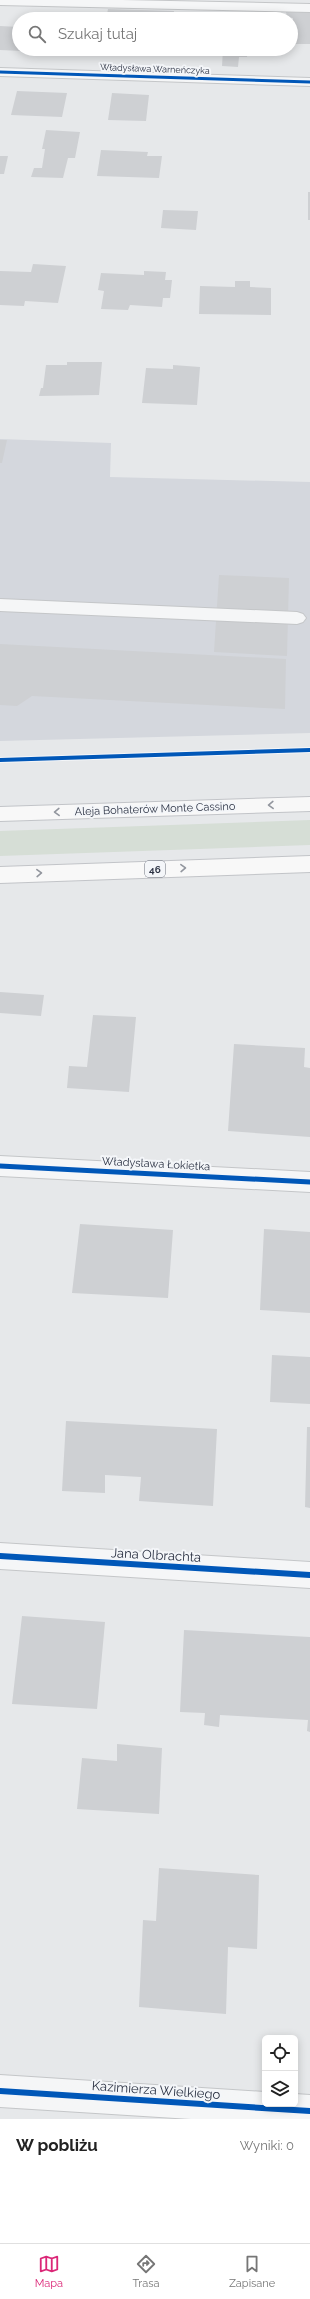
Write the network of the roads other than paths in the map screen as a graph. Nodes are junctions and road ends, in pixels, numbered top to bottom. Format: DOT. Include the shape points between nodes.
graph roads {
  1 [pos="0,1"];
  2 [pos="310,8"];
  3 [pos="0,72"];
  4 [pos="310,82"];
  5 [pos="0,605"];
  6 [pos="297,618"];
  7 [pos="310,804"];
  8 [pos="0,814"];
  9 [pos="310,864"];
  10 [pos="0,875"];
  11 [pos="0,1166"];
  12 [pos="310,1182"];
  13 [pos="0,1556"];
  14 [pos="310,1575"];
  15 [pos="0,2091"];
  16 [pos="310,2111"];
  1 -- 2 [label="street"];
  3 -- 4 [label="street, Władysława Warneńczyka"];
  5 -- 6 [label="street"];
  7 -- 8 [label="main road, Aleja Bohaterów Monte Cassino, one-way"];
  10 -- 9 [label="main road, 46, one-way"];
  11 -- 12 [label="street, Władysława Łokietka"];
  13 -- 14 [label="street, Jana Olbrachta"];
  15 -- 16 [label="street, Kazimierza Wielkiego"];
}
